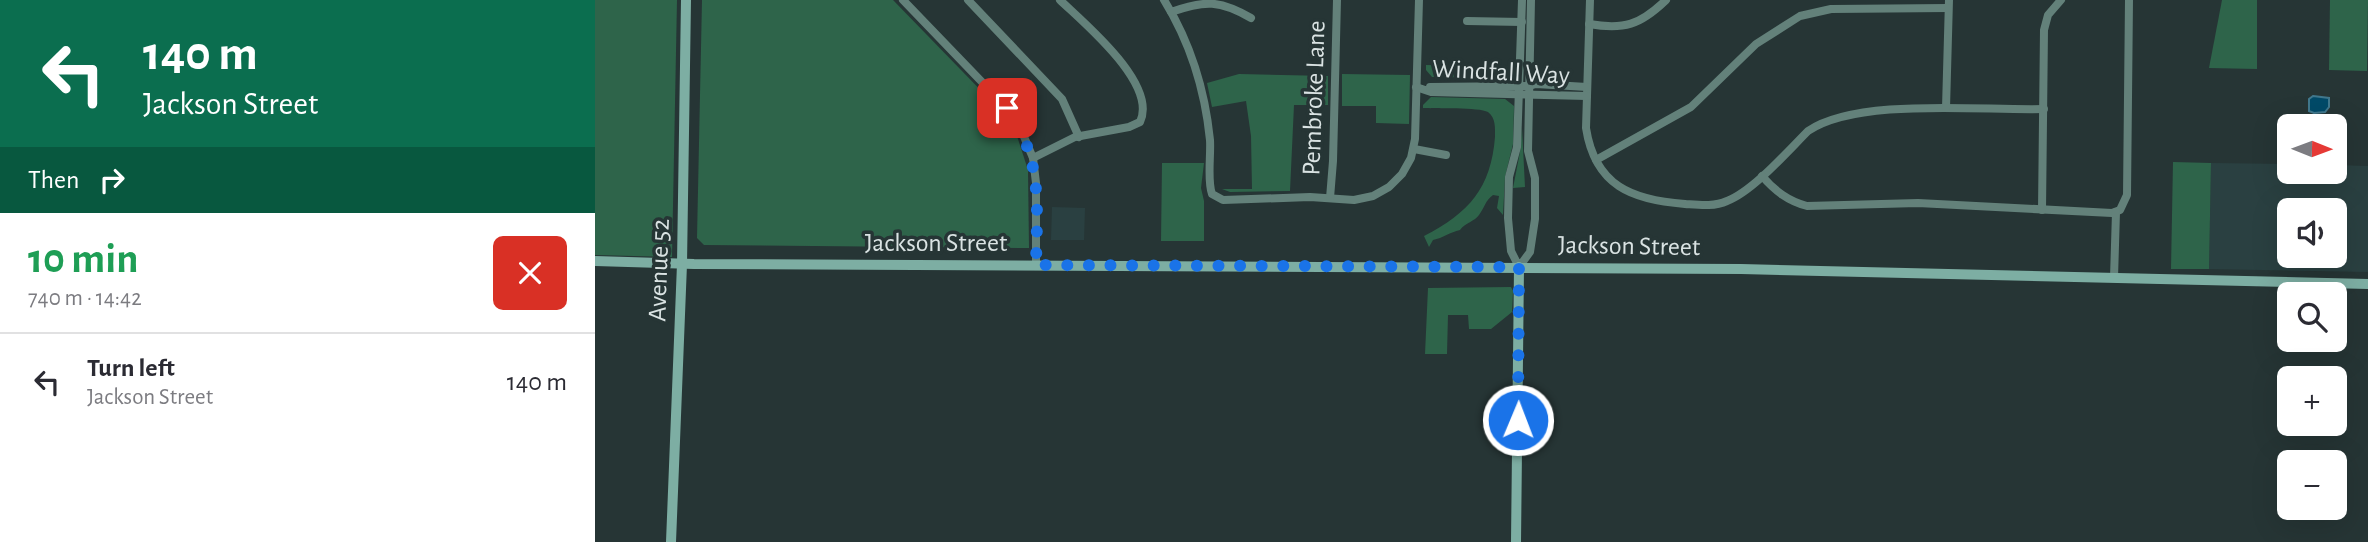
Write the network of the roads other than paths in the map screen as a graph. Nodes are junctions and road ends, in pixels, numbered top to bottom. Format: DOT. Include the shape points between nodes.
graph roads {
  1 [pos="686,0"];
  2 [pos="903,0"];
  3 [pos="968,0"];
  4 [pos="1060,0"];
  5 [pos="1164,0"];
  6 [pos="1337,0"];
  7 [pos="1419,0"];
  8 [pos="1522,0"];
  9 [pos="1531,0"];
  10 [pos="1590,0"];
  11 [pos="1666,0"];
  12 [pos="2061,0"];
  13 [pos="2129,0"];
  14 [pos="1949,4"];
  15 [pos="1171,12"];
  16 [pos="1251,18"];
  17 [pos="1467,20"];
  18 [pos="1521,22"];
  19 [pos="1589,24"];
  20 [pos="1416,87"];
  21 [pos="1524,90"];
  22 [pos="1587,91"];
  23 [pos="1946,108"];
  24 [pos="2044,109"];
  25 [pos="1079,136"];
  26 [pos="1414,149"];
  27 [pos="1446,155"];
  28 [pos="1033,158"];
  29 [pos="1596,160"];
  30 [pos="1762,176"];
  31 [pos="1330,198"];
  32 [pos="2042,210"];
  33 [pos="2116,212"];
  34 [pos="595,261"];
  35 [pos="682,264"];
  36 [pos="1036,265"];
  37 [pos="1519,267"];
  38 [pos="2114,278"];
  39 [pos="2368,284"];
  40 [pos="671,542"];
  41 [pos="1516,542"];
  1 -- 35 [label="main road, Avenue 52"];
  2 -- 28 [label="street" via="1007,108"];
  3 -- 25 [label="street" via="1062,99"];
  4 -- 25 [label="street" via="1110,49 1136,83 1143,103 1140,122"];
  5 -- 15 [label="street"];
  6 -- 31 [label="street, Pembroke Lane"];
  7 -- 20 [label="street"];
  8 -- 18 [label="street"];
  9 -- 21 [label="street"];
  10 -- 19 [label="street"];
  11 -- 19 [label="street" via="1631,24 1611,28"];
  12 -- 24 [label="street" via="2048,15 2044,30"];
  13 -- 33 [label="street" via="2127,195"];
  14 -- 23 [label="street"];
  14 -- 29 [label="street" via="1831,9 1800,16 1756,44 1691,107"];
  15 -- 16 [label="street" via="1211,2"];
  15 -- 31 [label="street" via="1203,97 1211,155 1210,190 1215,197"];
  17 -- 18 [label="street"];
  18 -- 21 [label="street"];
  19 -- 22 [label="street"];
  20 -- 21 [label="street, Windfall Way" via="1431,92"];
  20 -- 26 [label="street"];
  21 -- 22 [label="street, Windfall Way"];
  21 -- 37 [label="street" via="1509,177 1511,251"];
  21 -- 37 [label="street" via="1535,219 1530,252"];
  22 -- 29 [label="street" via="1587,136"];
  23 -- 24 [label="street"];
  23 -- 30 [label="street" via="1831,119 1808,131"];
  24 -- 32 [label="street"];
  25 -- 28 [label="street"];
  26 -- 27 [label="street"];
  26 -- 31 [label="street" via="1402,174 1382,192 1354,200"];
  28 -- 36 [label="street"];
  29 -- 30 [label="street" via="1612,183 1628,192 1673,203 1726,202"];
  30 -- 32 [label="street" via="1776,192 1807,206 1918,203"];
  32 -- 33 [label="street"];
  33 -- 38 [label="street"];
  34 -- 35 [label="main road, Jackson Street"];
  35 -- 36 [label="main road, Jackson Street"];
  35 -- 40 [label="main road, Avenue 52"];
  36 -- 37 [label="main road, Jackson Street"];
  37 -- 38 [label="main road, Jackson Street"];
  37 -- 41 [label="main road"];
  38 -- 39 [label="main road, Jackson Street"];
}
